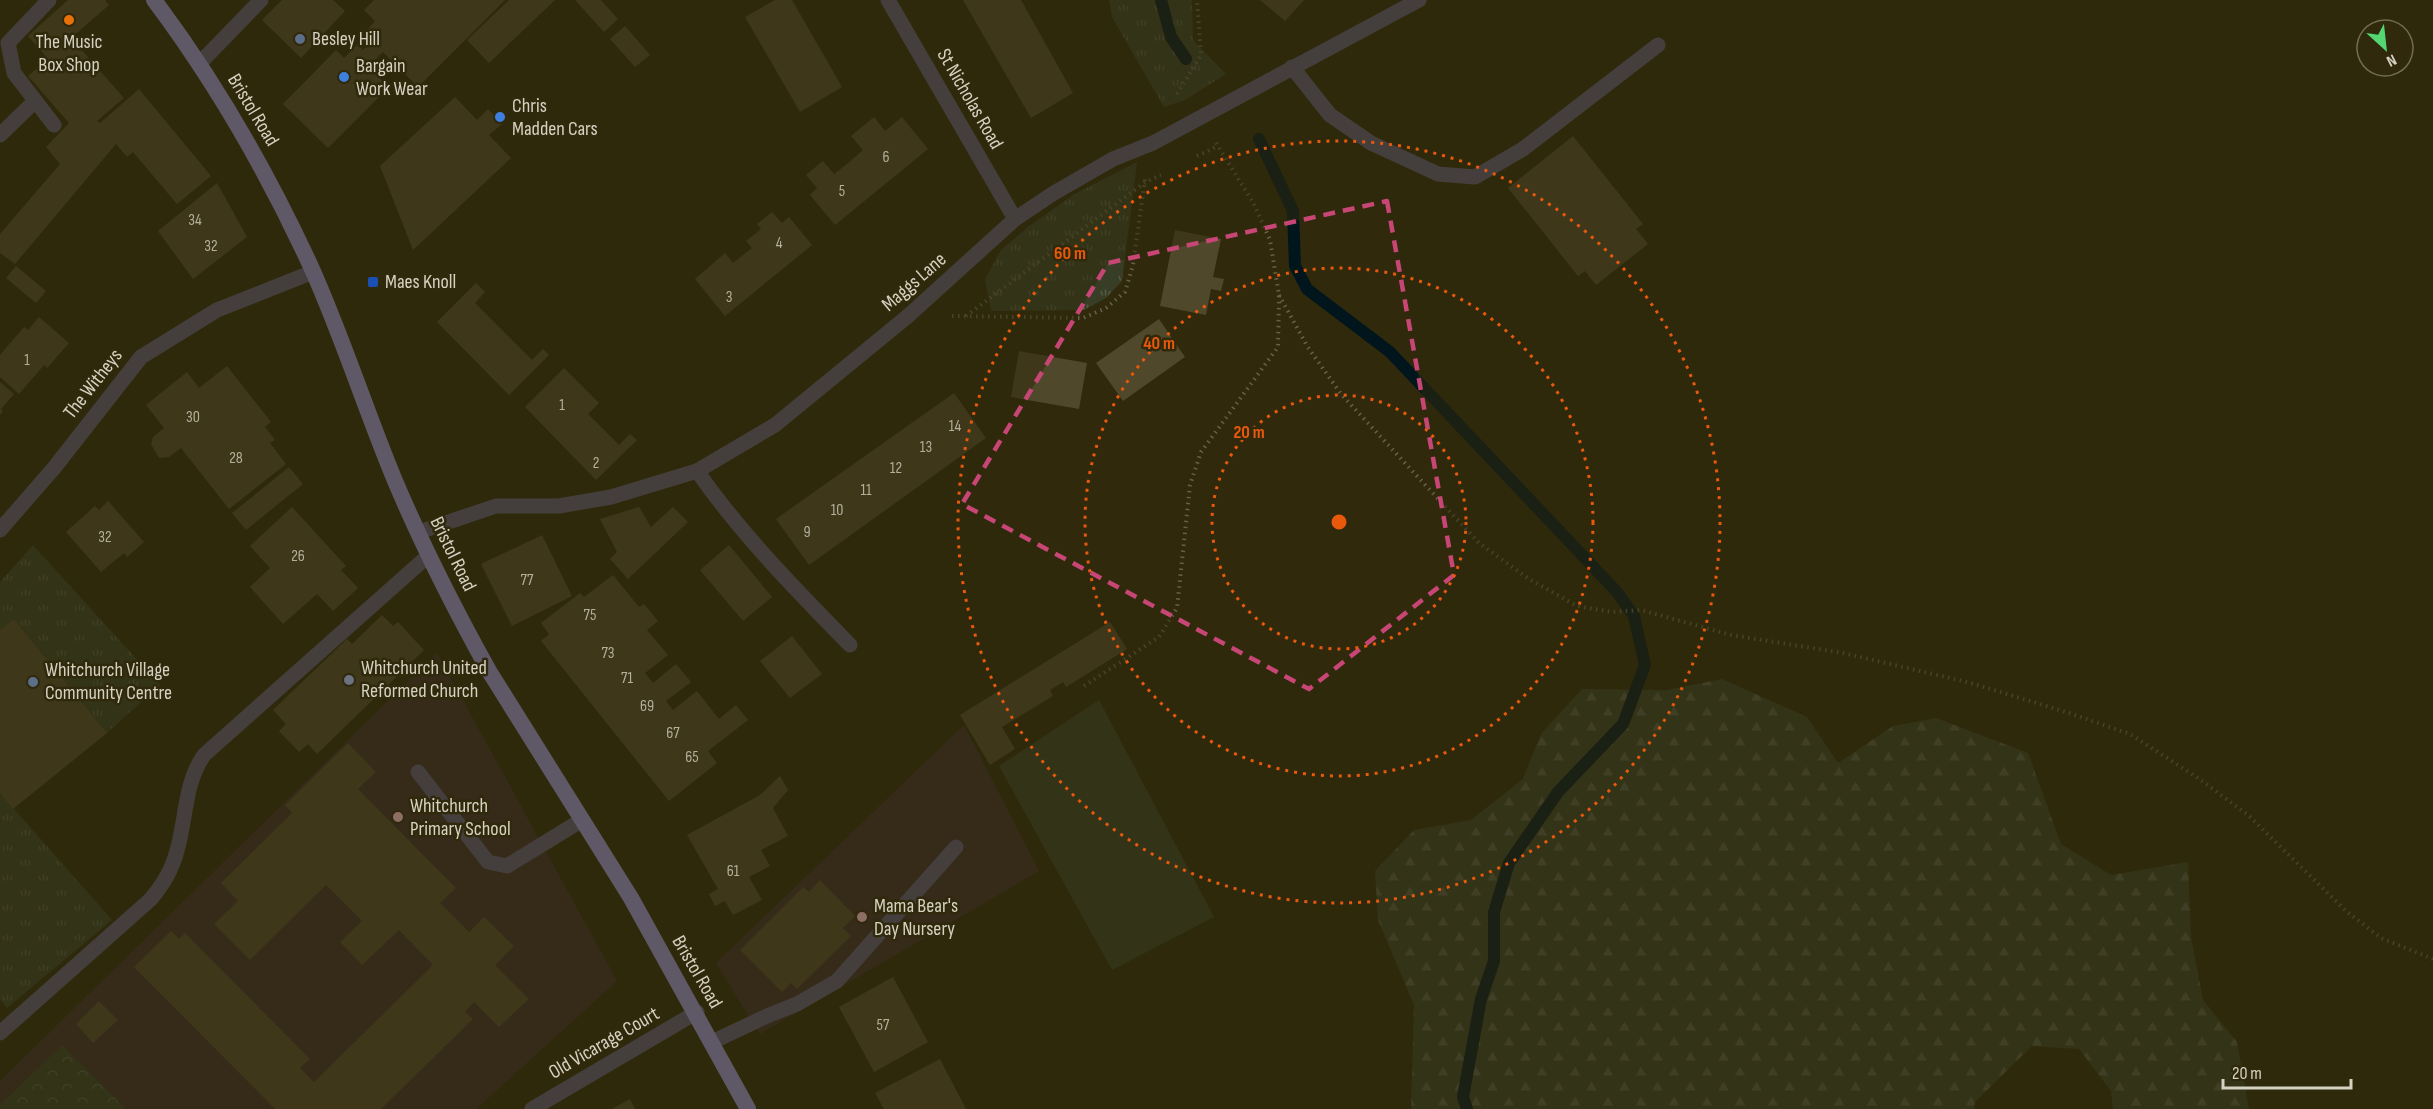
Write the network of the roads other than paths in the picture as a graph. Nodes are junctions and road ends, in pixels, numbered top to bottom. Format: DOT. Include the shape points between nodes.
graph roads {
  1 [pos="50,0"];
  2 [pos="154,0"];
  3 [pos="261,0"];
  4 [pos="888,0"];
  5 [pos="1419,0"];
  6 [pos="1658,45"];
  7 [pos="200,63"];
  8 [pos="1292,67"];
  9 [pos="34,102"];
  10 [pos="54,125"];
  11 [pos="0,135"];
  12 [pos="1015,219"];
  13 [pos="313,272"];
  14 [pos="698,471"];
  15 [pos="0,530"];
  16 [pos="419,532"];
  17 [pos="429,555"];
  18 [pos="850,645"];
  19 [pos="418,772"];
  20 [pos="582,820"];
  21 [pos="956,847"];
  22 [pos="697,1012"];
  23 [pos="0,1033"];
  24 [pos="712,1042"];
  25 [pos="532,1109"];
  26 [pos="748,1109"];
  1 -- 9 [label="street" via="8,43 14,73"];
  2 -- 7 [label="highway, Bristol Road"];
  3 -- 7 [label="street"];
  4 -- 12 [label="street, St Nicholas Road"];
  5 -- 8 [label="street, Maggs Lane"];
  6 -- 8 [label="street" via="1523,149 1475,177 1437,174 1371,143 1330,115"];
  7 -- 13 [label="highway, Bristol Road" via="248,141"];
  8 -- 12 [label="street, Maggs Lane" via="1153,143 1113,159"];
  9 -- 10 [label="street"];
  9 -- 11 [label="street"];
  12 -- 14 [label="street, Maggs Lane" via="908,316 775,425"];
  13 -- 15 [label="street, The Witheys" via="217,310 141,357"];
  13 -- 16 [label="highway, Bristol Road"];
  14 -- 16 [label="street, Maggs Lane" via="601,499 559,506 496,506"];
  14 -- 18 [label="street" via="718,501 785,579"];
  16 -- 17 [label="highway, Bristol Road"];
  17 -- 20 [label="highway, Bristol Road" via="489,671"];
  17 -- 23 [label="street" via="204,755 194,769 174,862 166,879 150,899"];
  19 -- 20 [label="street" via="488,862 507,866"];
  20 -- 22 [label="highway, Bristol Road"];
  21 -- 24 [label="street" via="837,981 797,1004"];
  22 -- 24 [label="highway, Bristol Road"];
  22 -- 25 [label="street, Old Vicarage Court"];
  24 -- 26 [label="highway, Bristol Road"];
}
